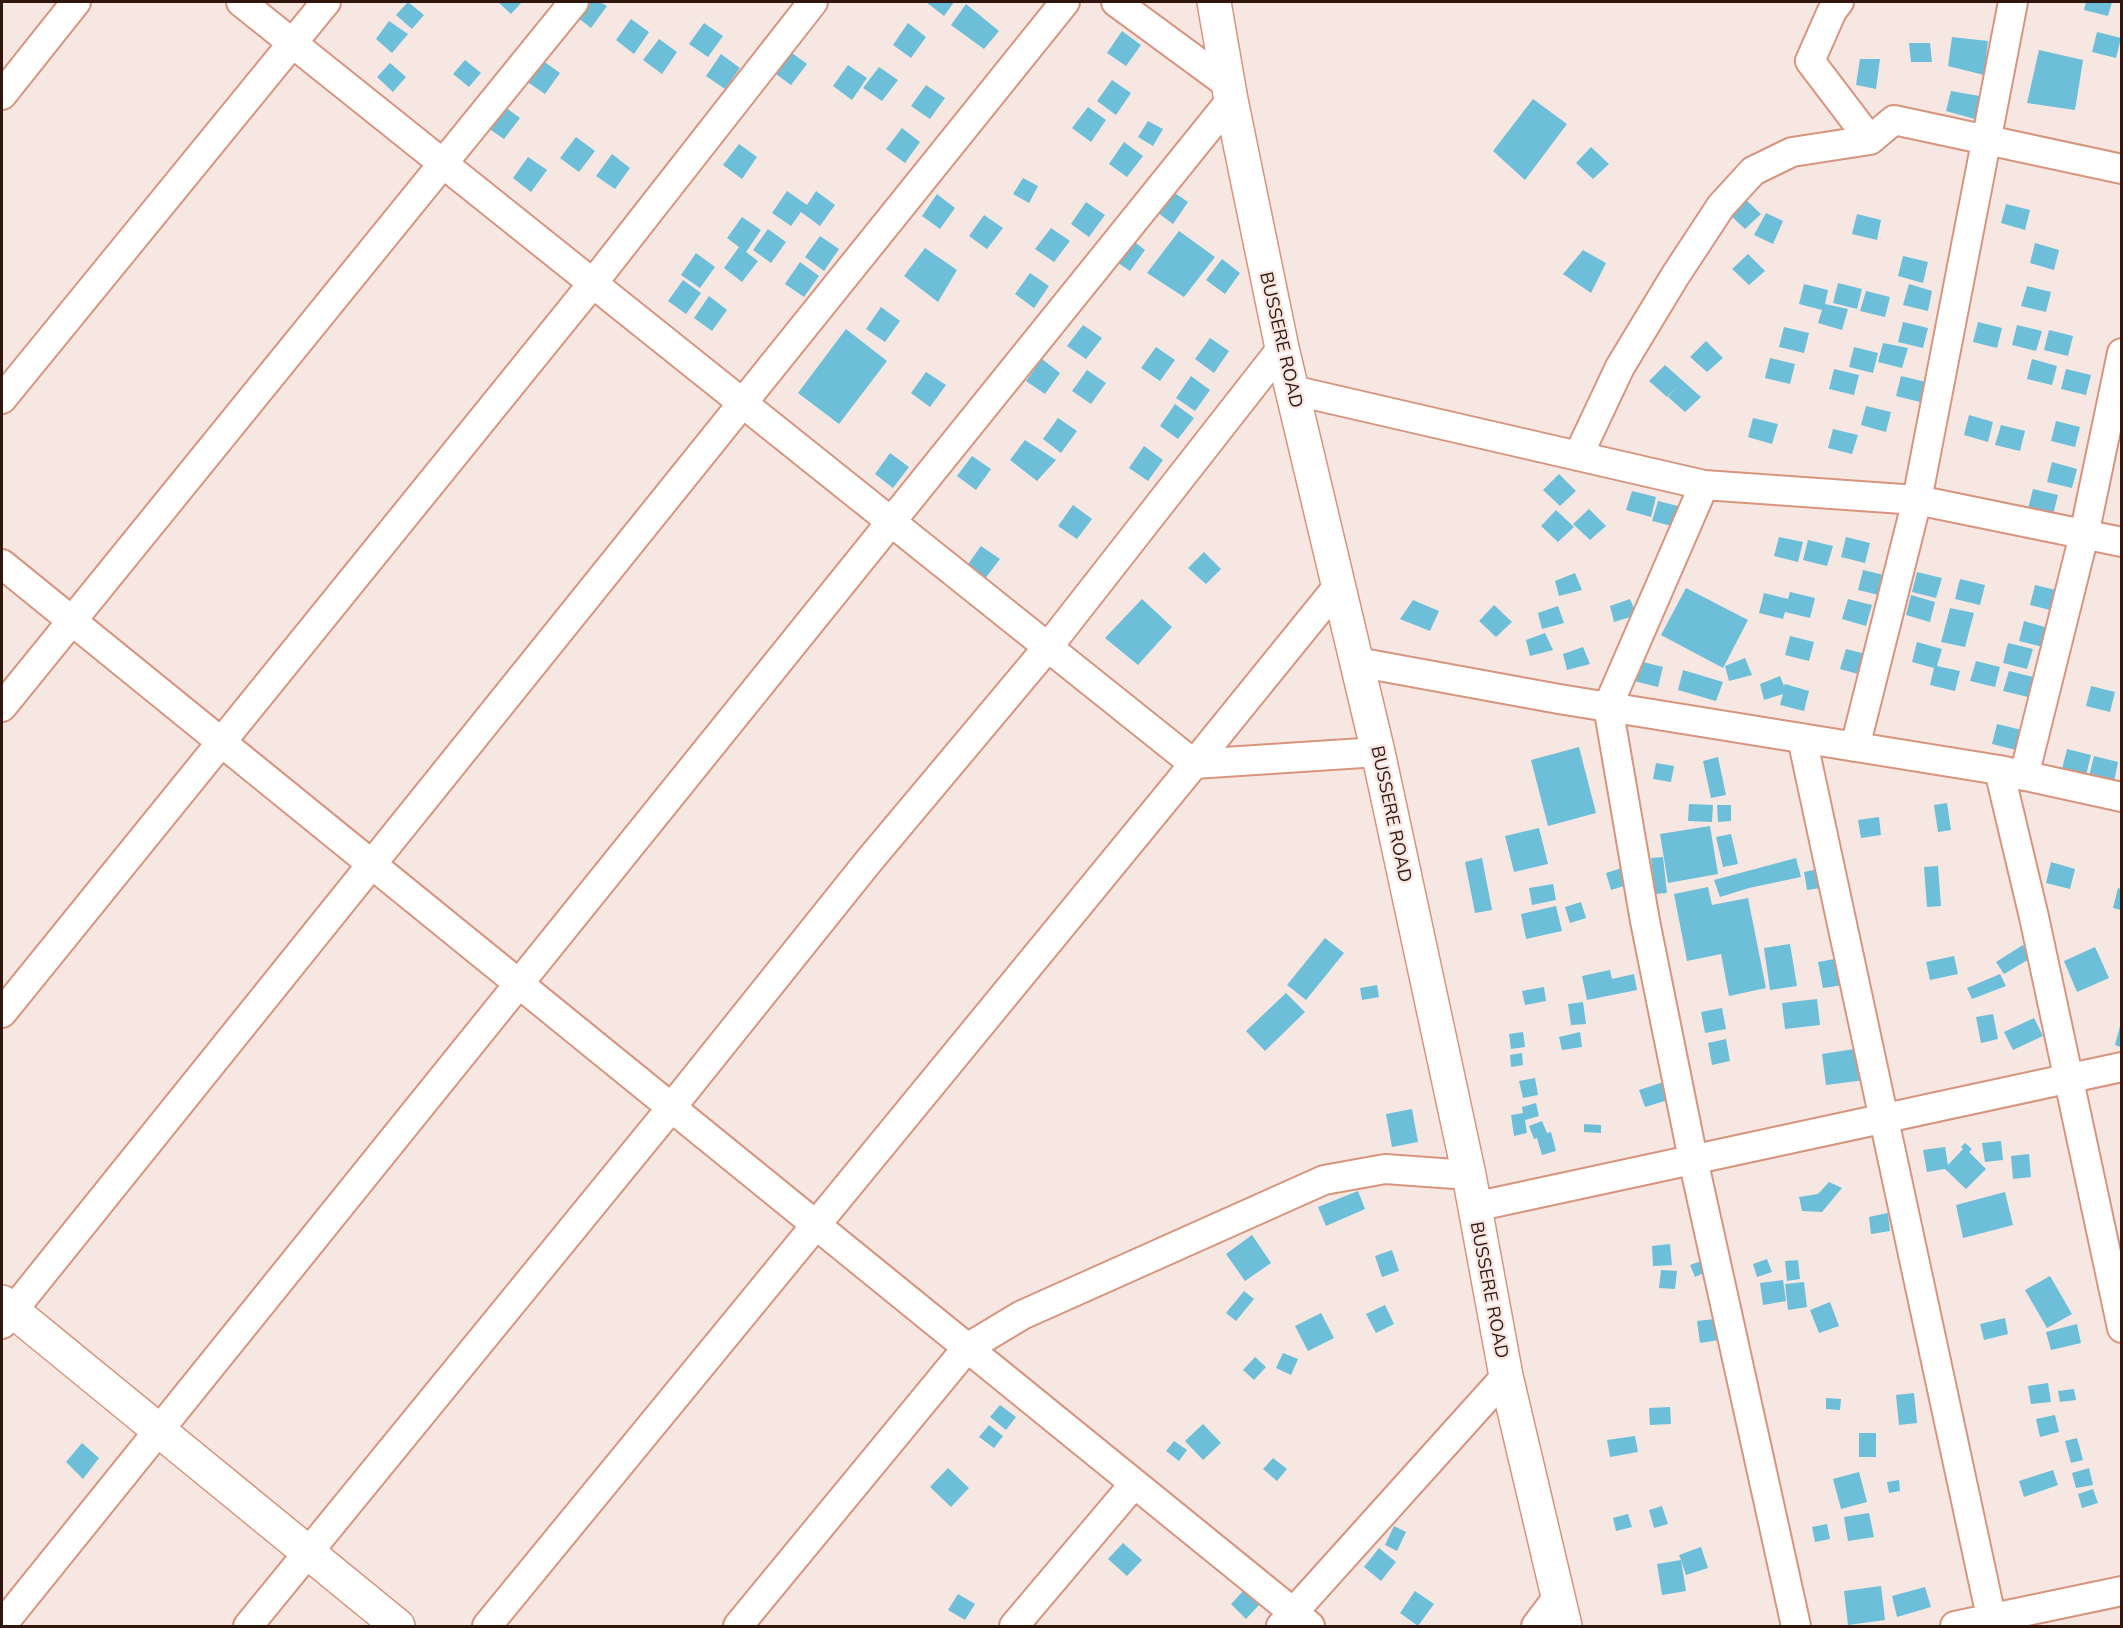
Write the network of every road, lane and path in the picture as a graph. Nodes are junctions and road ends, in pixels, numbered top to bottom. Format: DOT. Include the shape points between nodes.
graph roads {
  1 [pos="76,2"];
  2 [pos="241,2"];
  3 [pos="326,2"];
  4 [pos="573,2"];
  5 [pos="813,2"];
  6 [pos="1065,2"];
  7 [pos="1116,2"];
  8 [pos="1214,2"];
  9 [pos="1839,2"];
  10 [pos="2013,2"];
  11 [pos="292,42"];
  12 [pos="1230,93"];
  13 [pos="2,95"];
  14 [pos="1870,140"];
  15 [pos="1985,140"];
  16 [pos="443,163"];
  17 [pos="2121,169"];
  18 [pos="593,283"];
  19 [pos="1282,348"];
  20 [pos="2121,353"];
  21 [pos="1292,390"];
  22 [pos="2,399"];
  23 [pos="742,402"];
  24 [pos="1578,456"];
  25 [pos="1704,485"];
  26 [pos="1917,500"];
  27 [pos="891,521"];
  28 [pos="2084,535"];
  29 [pos="2121,542"];
  30 [pos="2,564"];
  31 [pos="1339,585"];
  32 [pos="71,621"];
  33 [pos="1048,647"];
  34 [pos="1357,662"];
  35 [pos="1608,706"];
  36 [pos="2,707"];
  37 [pos="1802,738"];
  38 [pos="221,742"];
  39 [pos="1856,747"];
  40 [pos="1378,752"];
  41 [pos="1194,764"];
  42 [pos="2011,773"];
  43 [pos="2121,797"];
  44 [pos="371,864"];
  45 [pos="518,984"];
  46 [pos="2,1013"];
  47 [pos="2121,1067"];
  48 [pos="2067,1079"];
  49 [pos="671,1108"];
  50 [pos="1882,1118"];
  51 [pos="1693,1159"];
  52 [pos="1469,1175"];
  53 [pos="1474,1207"];
  54 [pos="816,1226"];
  55 [pos="5,1313"];
  56 [pos="2121,1328"];
  57 [pos="967,1348"];
  58 [pos="1506,1376"];
  59 [pos="158,1431"];
  60 [pos="1134,1484"];
  61 [pos="308,1553"];
  62 [pos="2121,1591"];
  63 [pos="1562,1612"];
  64 [pos="1294,1622"];
  65 [pos="1992,1623"];
  66 [pos="2,1625"];
  67 [pos="248,1626"];
  68 [pos="398,1626"];
  69 [pos="487,1626"];
  70 [pos="738,1626"];
  71 [pos="1014,1626"];
  72 [pos="1536,1626"];
  73 [pos="1796,1626"];
  74 [pos="1954,1626"];
  1 -- 13 [label="street"];
  2 -- 11 [label="street"];
  3 -- 11 [label="street"];
  4 -- 16 [label="street"];
  5 -- 18 [label="street"];
  6 -- 23 [label="street"];
  7 -- 12 [label="street"];
  8 -- 12 [label="main road, BUSSERE ROAD"];
  9 -- 14 [label="street" via="1810,61"];
  10 -- 15 [label="street"];
  11 -- 16 [label="street"];
  11 -- 22 [label="street"];
  12 -- 19 [label="main road, BUSSERE ROAD"];
  12 -- 27 [label="street"];
  14 -- 15 [label="street" via="1893,120"];
  14 -- 24 [label="street" via="1792,152 1753,171 1721,206 1675,276 1620,367"];
  15 -- 17 [label="street"];
  15 -- 26 [label="street"];
  16 -- 18 [label="street"];
  16 -- 32 [label="street"];
  18 -- 23 [label="street"];
  18 -- 38 [label="street"];
  19 -- 21 [label="main road, BUSSERE ROAD"];
  19 -- 33 [label="street"];
  20 -- 28 [label="street"];
  21 -- 24 [label="street"];
  21 -- 31 [label="main road, BUSSERE ROAD"];
  23 -- 27 [label="street"];
  23 -- 44 [label="street"];
  24 -- 25 [label="street"];
  25 -- 26 [label="street"];
  25 -- 35 [label="street"];
  26 -- 28 [label="street"];
  26 -- 39 [label="street"];
  27 -- 33 [label="street"];
  27 -- 45 [label="street"];
  28 -- 29 [label="street"];
  28 -- 42 [label="street"];
  30 -- 32 [label="street"];
  31 -- 34 [label="main road, BUSSERE ROAD"];
  31 -- 41 [label="street"];
  32 -- 36 [label="street"];
  32 -- 38 [label="street"];
  33 -- 41 [label="street"];
  33 -- 49 [label="street" via="868,862"];
  34 -- 35 [label="street"];
  34 -- 40 [label="main road, BUSSERE ROAD"];
  35 -- 37 [label="street"];
  35 -- 51 [label="street" via="1645,921"];
  37 -- 39 [label="street"];
  37 -- 50 [label="street"];
  38 -- 44 [label="street"];
  38 -- 46 [label="street"];
  39 -- 42 [label="street"];
  40 -- 41 [label="street"];
  40 -- 52 [label="main road, BUSSERE ROAD"];
  41 -- 54 [label="street"];
  42 -- 43 [label="street"];
  42 -- 48 [label="street" via="2034,917"];
  44 -- 45 [label="street"];
  44 -- 55 [label="street"];
  45 -- 49 [label="street"];
  45 -- 59 [label="street"];
  47 -- 48 [label="street"];
  48 -- 50 [label="street"];
  48 -- 56 [label="street"];
  49 -- 54 [label="street"];
  49 -- 61 [label="street"];
  50 -- 51 [label="street"];
  50 -- 65 [label="street"];
  51 -- 53 [label="street"];
  51 -- 73 [label="street"];
  52 -- 53 [label="main road, BUSSERE ROAD"];
  52 -- 57 [label="street" via="1385,1169 1324,1180 1022,1315"];
  53 -- 58 [label="main road, BUSSERE ROAD"];
  54 -- 57 [label="street"];
  54 -- 69 [label="street"];
  55 -- 59 [label="main road"];
  57 -- 60 [label="street"];
  57 -- 70 [label="street"];
  58 -- 63 [label="main road, BUSSERE ROAD"];
  58 -- 64 [label="street"];
  59 -- 61 [label="main road"];
  59 -- 66 [label="street"];
  60 -- 64 [label="street"];
  60 -- 71 [label="street"];
  61 -- 67 [label="street"];
  61 -- 68 [label="main road"];
  62 -- 65 [label="street"];
  63 -- 72 [label="street"];
  65 -- 74 [label="street"];
}
